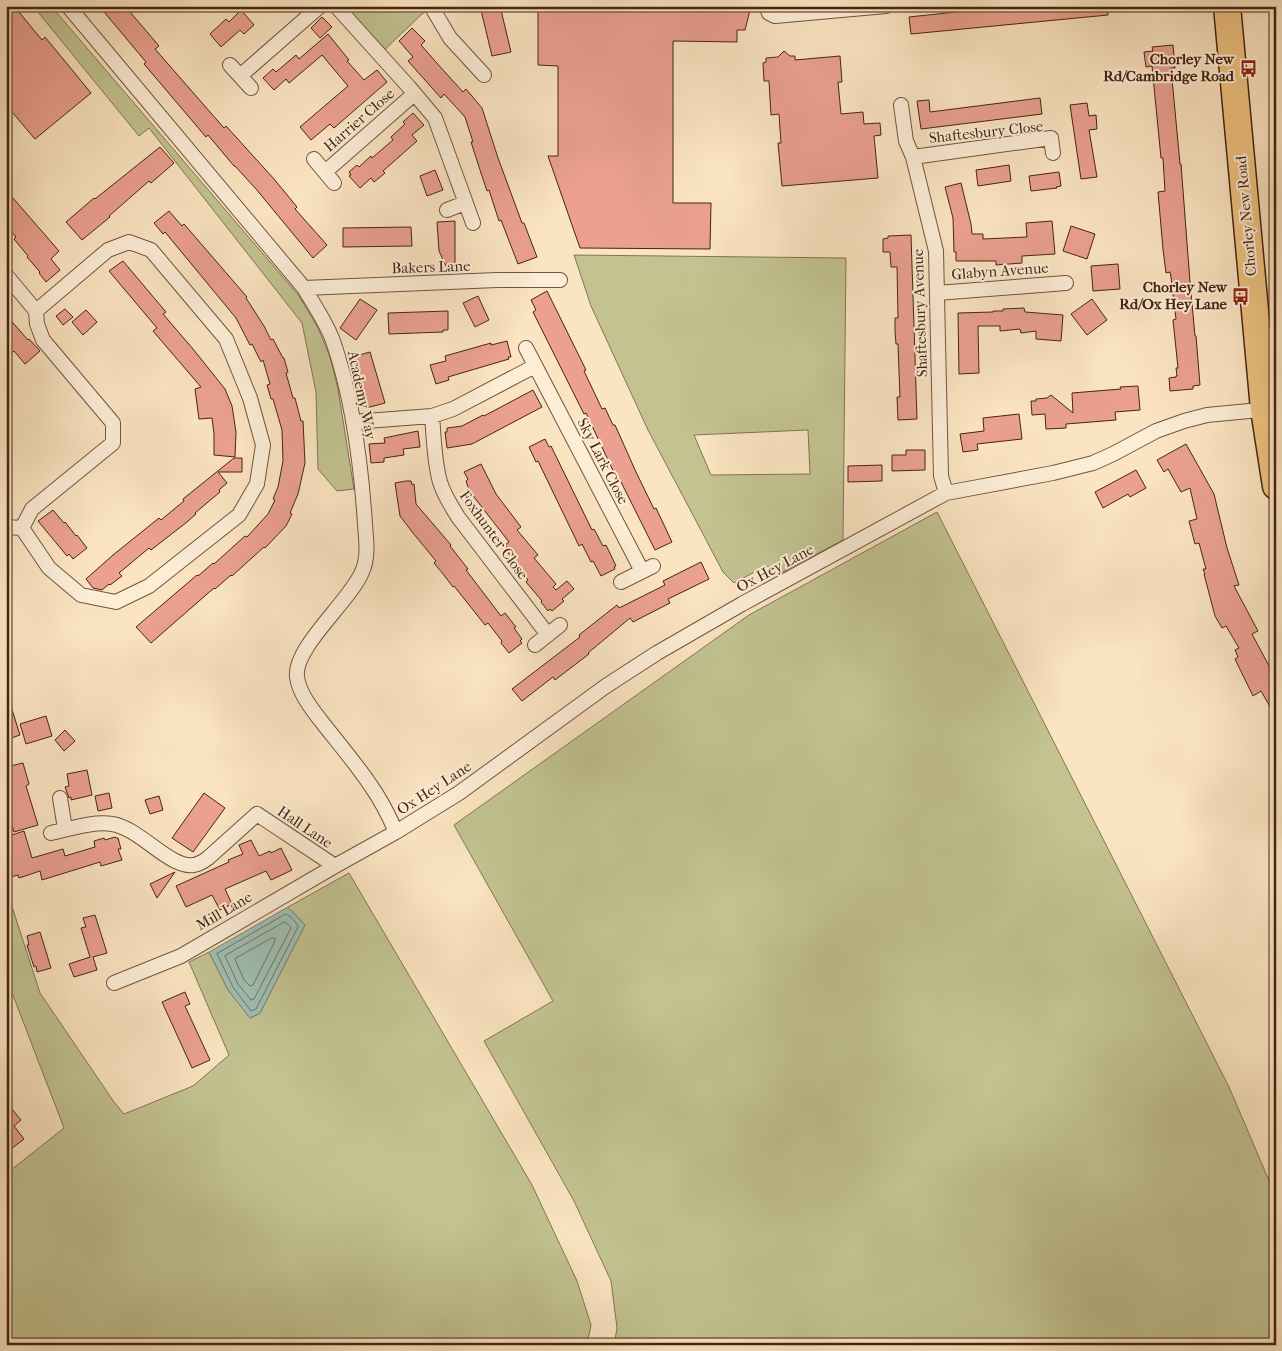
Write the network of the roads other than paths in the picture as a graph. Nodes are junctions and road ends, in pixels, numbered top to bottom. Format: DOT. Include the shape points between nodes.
graph roads {
  1 [pos="68,6"];
  2 [pos="320,6"];
  3 [pos="336,6"];
  4 [pos="431,6"];
  5 [pos="886,6"];
  6 [pos="1227,6"];
  7 [pos="768,10"];
  8 [pos="230,65"];
  9 [pos="484,75"];
  10 [pos="240,76"];
  11 [pos="251,88"];
  12 [pos="414,94"];
  13 [pos="902,105"];
  14 [pos="1053,153"];
  15 [pos="913,157"];
  16 [pos="314,159"];
  17 [pos="325,172"];
  18 [pos="334,183"];
  19 [pos="465,203"];
  20 [pos="447,210"];
  21 [pos="472,223"];
  22 [pos="6,275"];
  23 [pos="560,280"];
  24 [pos="1066,283"];
  25 [pos="304,288"];
  26 [pos="937,293"];
  27 [pos="36,311"];
  28 [pos="526,348"];
  29 [pos="535,366"];
  30 [pos="1270,409"];
  31 [pos="432,416"];
  32 [pos="353,422"];
  33 [pos="1276,486"];
  34 [pos="946,493"];
  35 [pos="6,527"];
  36 [pos="22,528"];
  37 [pos="621,582"];
  38 [pos="560,626"];
  39 [pos="548,635"];
  40 [pos="535,645"];
  41 [pos="60,798"];
  42 [pos="65,830"];
  43 [pos="396,832"];
  44 [pos="51,833"];
  45 [pos="341,863"];
  46 [pos="114,983"];
  1 -- 25 [label="street, Academy Way"];
  2 -- 10 [label="street"];
  3 -- 12 [label="street, Harrier Close"];
  4 -- 9 [label="street" via="446,33"];
  5 -- 7 [label="street" via="775,16"];
  6 -- 30 [label="highway, Chorley New Road"];
  8 -- 10 [label="street"];
  10 -- 11 [label="street"];
  12 -- 17 [label="street, Harrier Close"];
  12 -- 19 [label="street, Harrier Close" via="437,123"];
  13 -- 15 [label="street, Shaftesbury Avenue" via="906,141"];
  14 -- 15 [label="street, Shaftesbury Close" via="1051,138"];
  15 -- 26 [label="street, Shaftesbury Avenue" via="936,250"];
  16 -- 17 [label="street, Harrier Close"];
  17 -- 18 [label="street, Harrier Close"];
  19 -- 20 [label="street"];
  19 -- 21 [label="street, Harrier Close"];
  22 -- 27 [label="street"];
  23 -- 25 [label="street, Bakers Lane"];
  24 -- 26 [label="street, Glabyn Avenue"];
  25 -- 32 [label="street, Academy Way" via="332,339 346,384"];
  26 -- 34 [label="street, Shaftesbury Avenue" via="942,476"];
  27 -- 36 [label="street" via="36,324 43,340 113,423 112,443 32,509"];
  27 -- 36 [label="street" via="108,250 129,242 151,250 226,339 250,398 263,445 257,484 239,515 149,586 116,602 81,594 49,568"];
  28 -- 29 [label="street, Sky Lark Close"];
  29 -- 31 [label="street" via="453,409"];
  29 -- 37 [label="street, Sky Lark Close" via="648,568"];
  30 -- 33 [label="highway, Chorley New Road"];
  30 -- 34 [label="street, Ox Hey Lane" via="1207,415 1156,431 1093,463"];
  31 -- 32 [label="street"];
  31 -- 39 [label="street, Foxhunter Close" via="436,462 447,499"];
  32 -- 43 [label="street, Academy Way" via="363,490 366,555 363,572 305,649 297,676 310,707 371,785"];
  34 -- 43 [label="street, Ox Hey Lane" via="657,652 459,793"];
  35 -- 36 [label="street"];
  38 -- 39 [label="street"];
  39 -- 40 [label="street"];
  41 -- 42 [label="street"];
  42 -- 44 [label="street"];
  42 -- 45 [label="street, Hall Lane" via="100,823 112,824 132,831 176,862 194,865 208,858 257,814"];
  43 -- 45 [label="street, Ox Hey Lane"];
  45 -- 46 [label="street, Mill Lane" via="180,956"];
}
